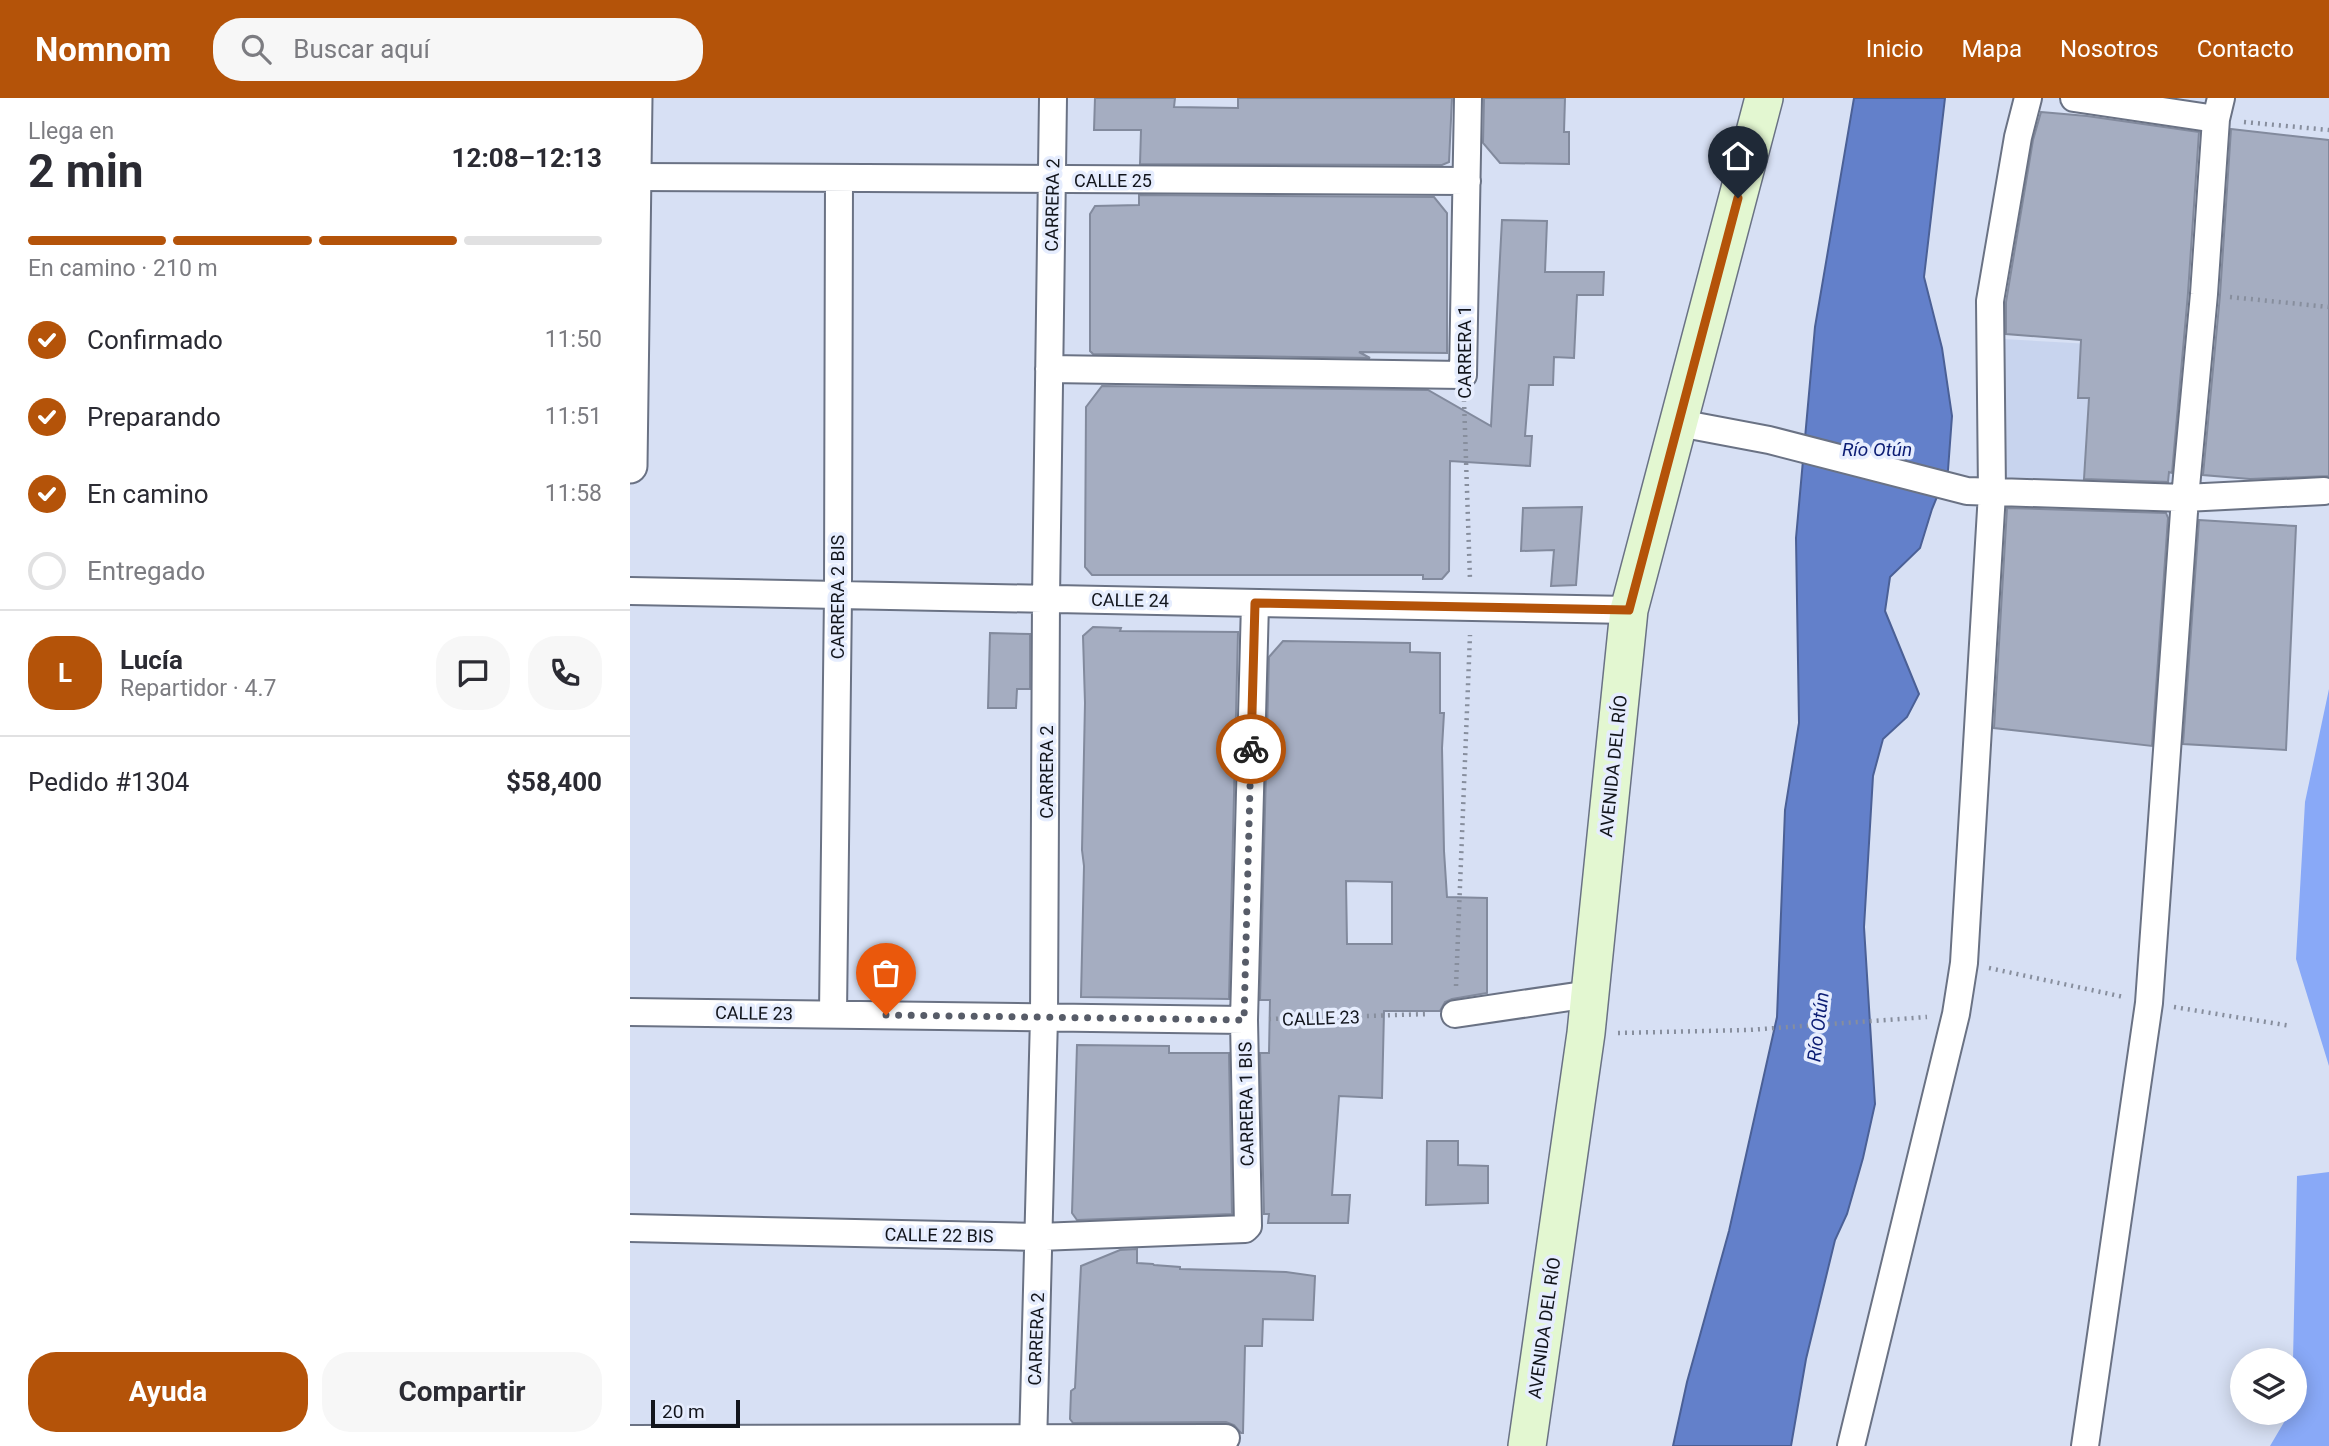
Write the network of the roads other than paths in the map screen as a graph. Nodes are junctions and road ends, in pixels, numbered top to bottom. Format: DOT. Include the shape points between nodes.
graph roads {
  1 [pos="635,98"];
  2 [pos="1053,98"];
  3 [pos="1468,98"];
  4 [pos="1764,98"];
  5 [pos="2028,98"];
  6 [pos="2074,98"];
  7 [pos="2218,109"];
  8 [pos="634,177"];
  9 [pos="839,179"];
  10 [pos="1052,179"];
  11 [pos="1467,181"];
  12 [pos="1049,369"];
  13 [pos="1679,423"];
  14 [pos="630,467"];
  15 [pos="2324,491"];
  16 [pos="1980,492"];
  17 [pos="2185,498"];
  18 [pos="630,591"];
  19 [pos="838,595"];
  20 [pos="1046,599"];
  21 [pos="1255,603"];
  22 [pos="1629,610"];
  23 [pos="1590,993"];
  24 [pos="630,1012"];
  25 [pos="833,1014"];
  26 [pos="1455,1014"];
  27 [pos="1044,1017"];
  28 [pos="1244,1020"];
  29 [pos="1248,1226"];
  30 [pos="630,1228"];
  31 [pos="1039,1237"];
  32 [pos="1226,1438"];
  33 [pos="630,1439"];
  34 [pos="1034,1442"];
  35 [pos="1527,1446"];
  36 [pos="1851,1446"];
  37 [pos="2085,1446"];
  1 -- 8 [label="street"];
  2 -- 10 [label="street, CARRERA 2"];
  3 -- 11 [label="street, CARRERA 1"];
  4 -- 13 [label="main road, AVENIDA DEL RÍO"];
  5 -- 16 [label="street" via="1990,301"];
  6 -- 7 [label="street"];
  7 -- 17 [label="street"];
  8 -- 9 [label="street, CALLE 25"];
  8 -- 14 [label="street"];
  9 -- 10 [label="street, CALLE 25"];
  9 -- 19 [label="street, CARRERA 2 BIS"];
  10 -- 11 [label="street, CALLE 25"];
  10 -- 12 [label="street, CARRERA 2"];
  11 -- 12 [label="street, CARRERA 1" via="1463,375"];
  12 -- 20 [label="street, CARRERA 2"];
  13 -- 16 [label="street" via="1769,440"];
  13 -- 22 [label="main road, AVENIDA DEL RÍO"];
  15 -- 17 [label="street"];
  16 -- 17 [label="street"];
  16 -- 36 [label="street" via="1964,963 1956,1014"];
  17 -- 37 [label="street" via="2149,1003"];
  18 -- 19 [label="street, CALLE 24"];
  19 -- 20 [label="street, CALLE 24"];
  19 -- 25 [label="street, CARRERA 2 BIS"];
  20 -- 21 [label="street, CALLE 24"];
  20 -- 27 [label="street, CARRERA 2"];
  21 -- 22 [label="street, CALLE 24"];
  21 -- 28 [label="street, CARRERA 1 BIS"];
  22 -- 23 [label="main road, AVENIDA DEL RÍO"];
  23 -- 26 [label="street"];
  23 -- 35 [label="main road, AVENIDA DEL RÍO"];
  24 -- 25 [label="street, CALLE 23"];
  25 -- 27 [label="street, CALLE 23"];
  27 -- 28 [label="street, CALLE 23"];
  27 -- 31 [label="street, CARRERA 2"];
  28 -- 29 [label="street, CARRERA 1 BIS"];
  29 -- 31 [label="street, CALLE 22 BIS"];
  30 -- 31 [label="street, CALLE 22 BIS"];
  31 -- 34 [label="street, CARRERA 2"];
  32 -- 34 [label="street"];
  33 -- 34 [label="street"];
}
